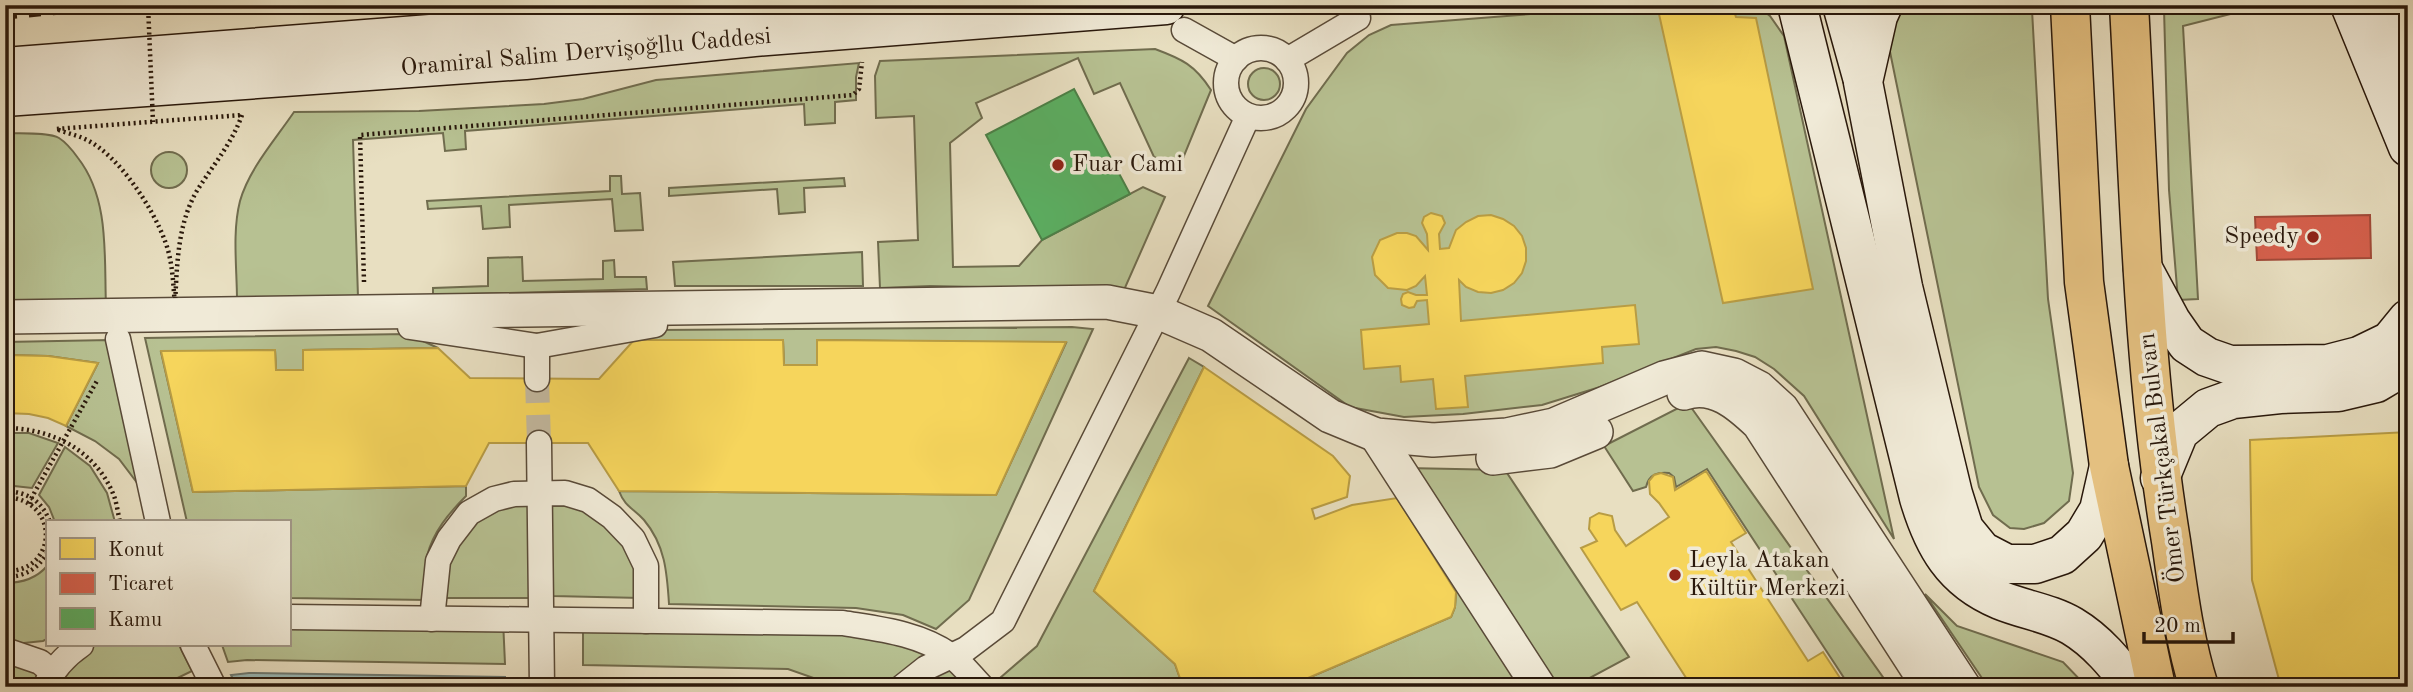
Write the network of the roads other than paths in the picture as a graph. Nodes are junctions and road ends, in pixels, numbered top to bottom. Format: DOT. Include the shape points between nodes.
graph roads {
  1 [pos="802,5"];
  2 [pos="1797,5"];
  3 [pos="1842,5"];
  4 [pos="1883,5"];
  5 [pos="2070,5"];
  6 [pos="2129,5"];
  7 [pos="2350,5"];
  8 [pos="2381,5"];
  9 [pos="1175,18"];
  10 [pos="1358,18"];
  11 [pos="1236,59"];
  12 [pos="1287,60"];
  13 [pos="5,67"];
  14 [pos="2408,73"];
  15 [pos="1863,82"];
  16 [pos="5,97"];
  17 [pos="1248,116"];
  18 [pos="2408,147"];
  19 [pos="2143,269"];
  20 [pos="5,317"];
  21 [pos="2408,319"];
  22 [pos="1153,322"];
  23 [pos="655,325"];
  24 [pos="410,327"];
  25 [pos="5,331"];
  26 [pos="118,339"];
  27 [pos="537,346"];
  28 [pos="2408,364"];
  29 [pos="537,379"];
  30 [pos="539,443"];
  31 [pos="1382,444"];
  32 [pos="2109,467"];
  33 [pos="2160,478"];
  34 [pos="540,493"];
  35 [pos="158,520"];
  36 [pos="290,617"];
  37 [pos="432,619"];
  38 [pos="542,620"];
  39 [pos="646,621"];
  40 [pos="79,646"];
  41 [pos="194,646"];
  42 [pos="5,650"];
  43 [pos="951,655"];
  44 [pos="49,679"];
  45 [pos="214,687"];
  46 [pos="542,687"];
  47 [pos="902,687"];
  48 [pos="982,687"];
  49 [pos="1539,687"];
  50 [pos="1929,687"];
  51 [pos="1964,687"];
  52 [pos="2133,687"];
  53 [pos="2156,687"];
  54 [pos="2199,687"];
  1 -- 13 [label="main road, Oramiral Salim Dervişoğllu Caddesi"];
  2 -- 52 [label="main road" via="1928,528 1940,552 1975,586 1999,600 2070,625 2101,648"];
  3 -- 15 [label="main road"];
  4 -- 15 [label="main road"];
  5 -- 32 [label="main road, Ömer Türkçakal Bulvarı" via="2084,282"];
  6 -- 19 [label="main road, Ömer Türkçakal Bulvarı"];
  7 -- 18 [label="main road"];
  8 -- 14 [label="main road"];
  9 -- 11 [label="street"];
  9 -- 16 [label="main road, Oramiral Salim Dervişoğllu Caddesi" via="663,46"];
  10 -- 12 [label="street"];
  11 -- 12 [label="street" via="1256,49 1278,53"];
  11 -- 17 [label="street" via="1227,90 1238,110"];
  12 -- 17 [label="street" via="1296,81 1290,103 1271,117"];
  15 -- 32 [label="main road" via="1903,286 1964,529 1982,551 2007,564 2035,564 2062,555 2084,535 2099,510"];
  17 -- 22 [label="street"];
  19 -- 21 [label="main road" via="2187,344 2207,358 2231,365 2328,364 2359,356 2390,341"];
  19 -- 33 [label="main road, Ömer Türkçakal Bulvarı"];
  20 -- 22 [label="street" via="1107,302"];
  22 -- 23 [label="street" via="1133,328 1079,323"];
  22 -- 31 [label="street" via="1326,437 1366,451"];
  22 -- 43 [label="street" via="1003,621"];
  23 -- 24 [label="street"];
  23 -- 27 [label="street"];
  24 -- 25 [label="street"];
  24 -- 27 [label="street"];
  26 -- 35 [label="street"];
  27 -- 29 [label="street"];
  28 -- 33 [label="main road" via="2376,383 2338,392 2233,399 2208,408 2179,432"];
  30 -- 34 [label="street"];
  31 -- 49 [label="street"];
  31 -- 50 [label="street" via="1481,459 1550,451 1667,399 1691,391 1718,393 1759,424"];
  31 -- 51 [label="street" via="1507,435 1554,425 1664,378 1702,368 1734,375 1759,388 1782,410"];
  32 -- 53 [label="main road, Ömer Türkçakal Bulvarı"];
  33 -- 54 [label="main road, Ömer Türkçakal Bulvarı"];
  34 -- 37 [label="street" via="494,499 469,513 438,561"];
  34 -- 38 [label="street"];
  34 -- 39 [label="street" via="565,493 587,500 633,539 646,566"];
  36 -- 37 [label="street"];
  37 -- 38 [label="street"];
  38 -- 39 [label="street"];
  38 -- 46 [label="street"];
  39 -- 43 [label="street" via="844,623 894,631"];
  40 -- 44 [label="street"];
  41 -- 45 [label="street"];
  42 -- 44 [label="street" via="40,662"];
  43 -- 47 [label="street"];
  43 -- 48 [label="street"];
}
